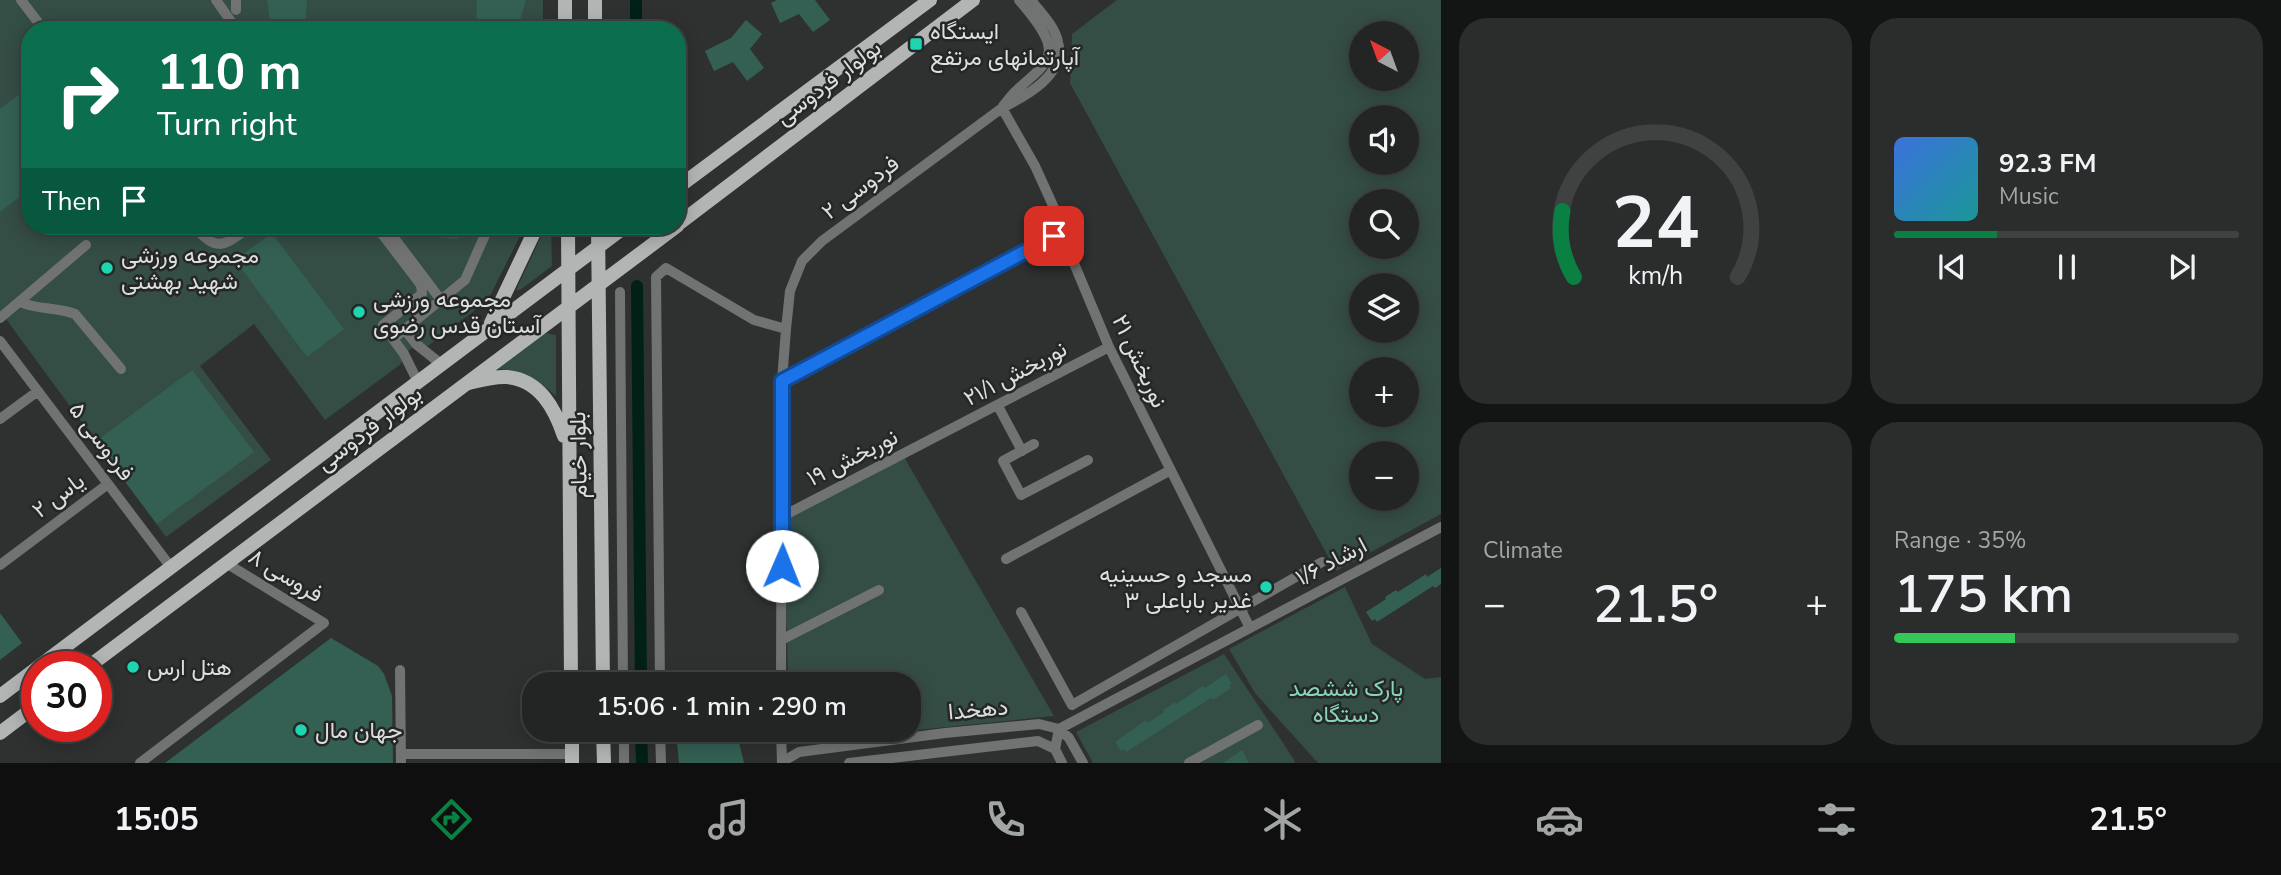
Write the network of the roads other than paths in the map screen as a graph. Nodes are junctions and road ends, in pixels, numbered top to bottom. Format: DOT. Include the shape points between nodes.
graph roads {
  1 [pos="21,0"];
  2 [pos="216,0"];
  3 [pos="565,0"];
  4 [pos="595,0"];
  5 [pos="930,0"];
  6 [pos="973,0"];
  7 [pos="1019,0"];
  8 [pos="1031,0"];
  9 [pos="37,21"];
  10 [pos="231,21"];
  11 [pos="565,21"];
  12 [pos="595,21"];
  13 [pos="1002,107"];
  14 [pos="686,181"];
  15 [pos="686,219"];
  16 [pos="202,235"];
  17 [pos="238,235"];
  18 [pos="383,235"];
  19 [pos="392,235"];
  20 [pos="485,235"];
  21 [pos="533,235"];
  22 [pos="568,235"];
  23 [pos="598,235"];
  24 [pos="614,235"];
  25 [pos="665,235"];
  26 [pos="1054,236"];
  27 [pos="86,245"];
  28 [pos="599,246"];
  29 [pos="568,269"];
  30 [pos="599,285"];
  31 [pos="620,292"];
  32 [pos="441,300"];
  33 [pos="20,302"];
  34 [pos="568,307"];
  35 [pos="0,318"];
  36 [pos="490,326"];
  37 [pos="404,329"];
  38 [pos="786,329"];
  39 [pos="393,339"];
  40 [pos="0,341"];
  41 [pos="1109,347"];
  42 [pos="441,364"];
  43 [pos="121,369"];
  44 [pos="782,381"];
  45 [pos="418,382"];
  46 [pos="465,384"];
  47 [pos="38,391"];
  48 [pos="998,405"];
  49 [pos="0,419"];
  50 [pos="941,435"];
  51 [pos="1034,444"];
  52 [pos="1022,451"];
  53 [pos="569,453"];
  54 [pos="1088,460"];
  55 [pos="1169,471"];
  56 [pos="108,484"];
  57 [pos="783,516"];
  58 [pos="1441,527"];
  59 [pos="1006,559"];
  60 [pos="1322,562"];
  61 [pos="226,563"];
  62 [pos="0,565"];
  63 [pos="170,566"];
  64 [pos="878,590"];
  65 [pos="1240,609"];
  66 [pos="1021,612"];
  67 [pos="1246,631"];
  68 [pos="781,640"];
  69 [pos="58,651"];
  70 [pos="109,651"];
  71 [pos="400,670"];
  72 [pos="571,672"];
  73 [pos="603,672"];
  74 [pos="623,672"];
  75 [pos="660,672"];
  76 [pos="781,672"];
  77 [pos="21,680"];
  78 [pos="0,696"];
  79 [pos="21,717"];
  80 [pos="1258,725"];
  81 [pos="1059,729"];
  82 [pos="0,733"];
  83 [pos="603,742"];
  84 [pos="624,742"];
  85 [pos="660,742"];
  86 [pos="782,742"];
  87 [pos="1055,749"];
  88 [pos="572,758"];
  89 [pos="401,759"];
  90 [pos="140,763"];
  91 [pos="604,763"];
  92 [pos="624,763"];
  93 [pos="660,763"];
  94 [pos="783,763"];
  95 [pos="849,763"];
  96 [pos="1062,763"];
  97 [pos="1083,763"];
  98 [pos="1189,763"];
  1 -- 9 [label="street"];
  2 -- 10 [label="street"];
  3 -- 11 [label="main road"];
  4 -- 12 [label="main road"];
  5 -- 14 [label="main road, بولوار فردوسی"];
  6 -- 15 [label="main road, بولوار فردوسی"];
  7 -- 13 [label="street, فردوسی ۲" via="1045,35 1049,56 1043,68"];
  8 -- 13 [label="street, فردوسی ۲" via="1054,30 1059,58 1051,74"];
  13 -- 38 [label="street, فردوسی ۲" via="822,241 802,261 790,291"];
  13 -- 41 [label="street, نوربخش ۲۱" via="1062,226"];
  16 -- 17 [label="street" via="218,246"];
  18 -- 39 [label="street" via="421,285 422,294 383,325"];
  19 -- 32 [label="street"];
  20 -- 32 [label="street" via="465,280"];
  21 -- 36 [label="main road"];
  22 -- 29 [label="main road, بلوار خیام"];
  23 -- 28 [label="main road, بلوار خیام"];
  24 -- 28 [label="main road, بولوار فردوسی"];
  25 -- 30 [label="main road, بولوار فردوسی"];
  26 -- 44 [label="street"];
  27 -- 33 [label="street"];
  28 -- 29 [label="main road, بولوار فردوسی"];
  28 -- 30 [label="main road, بلوار خیام"];
  29 -- 34 [label="main road, بلوار خیام"];
  29 -- 36 [label="main road, بولوار فردوسی"];
  30 -- 34 [label="main road, بولوار فردوسی"];
  30 -- 73 [label="main road, بلوار خیام"];
  31 -- 74 [label="street"];
  32 -- 37 [label="street"];
  33 -- 35 [label="street"];
  33 -- 43 [label="street" via="75,314"];
  34 -- 46 [label="main road, بولوار فردوسی"];
  34 -- 53 [label="main road, بلوار خیام"];
  36 -- 42 [label="main road, بولوار فردوسی"];
  37 -- 39 [label="street"];
  37 -- 42 [label="street"];
  38 -- 44 [label="street, فردوسی ۲"];
  38 -- 75 [label="street" via="754,320 666,268 656,277"];
  39 -- 45 [label="street"];
  40 -- 47 [label="street, فردوسی ۵"];
  41 -- 48 [label="street, نوربخش ۲۱/۱"];
  41 -- 55 [label="street, نوربخش ۲۱"];
  42 -- 45 [label="main road, بولوار فردوسی"];
  44 -- 57 [label="street, فردوسی ۲"];
  45 -- 63 [label="main road, بولوار فردوسی"];
  46 -- 53 [label="main road" via="508,377 535,388 553,408"];
  46 -- 61 [label="main road, بولوار فردوسی"];
  47 -- 49 [label="street"];
  47 -- 56 [label="street, فردوسی ۵"];
  48 -- 50 [label="street, نوربخش ۲۱/۱"];
  48 -- 52 [label="street"];
  50 -- 57 [label="street, نوربخش ۱۹"];
  51 -- 52 [label="street"];
  52 -- 54 [label="street" via="1003,461 1021,495"];
  53 -- 72 [label="main road, بلوار خیام"];
  55 -- 59 [label="street"];
  55 -- 65 [label="street, نوربخش ۲۱"];
  56 -- 62 [label="street, یاس ۲"];
  56 -- 63 [label="street, فردوسی ۵"];
  57 -- 68 [label="street, فردوسی ۲"];
  58 -- 67 [label="street, ارشاد ۱/۶"];
  60 -- 65 [label="street"];
  61 -- 70 [label="main road, بولوار فردوسی"];
  61 -- 90 [label="street, فروسی ۸" via="324,623"];
  63 -- 69 [label="main road, بولوار فردوسی"];
  64 -- 68 [label="street"];
  65 -- 66 [label="street" via="1072,705"];
  65 -- 67 [label="street, نوربخش ۲۱"];
  67 -- 81 [label="street, ارشاد ۱/۶"];
  68 -- 76 [label="street, فردوسی ۲"];
  71 -- 89 [label="street"];
  77 -- 78 [label="main road, بولوار فردوسی"];
  79 -- 82 [label="main road"];
  80 -- 98 [label="street"];
  81 -- 87 [label="street"];
  81 -- 94 [label="street, دهخدا" via="1039,724 945,733 799,752"];
  81 -- 97 [label="street"];
  83 -- 91 [label="main road"];
  84 -- 92 [label="street"];
  85 -- 93 [label="street"];
  86 -- 94 [label="street"];
  87 -- 95 [label="street, دهخدا" via="1038,741"];
  87 -- 96 [label="street"];
  88 -- 89 [label="street"];
}
